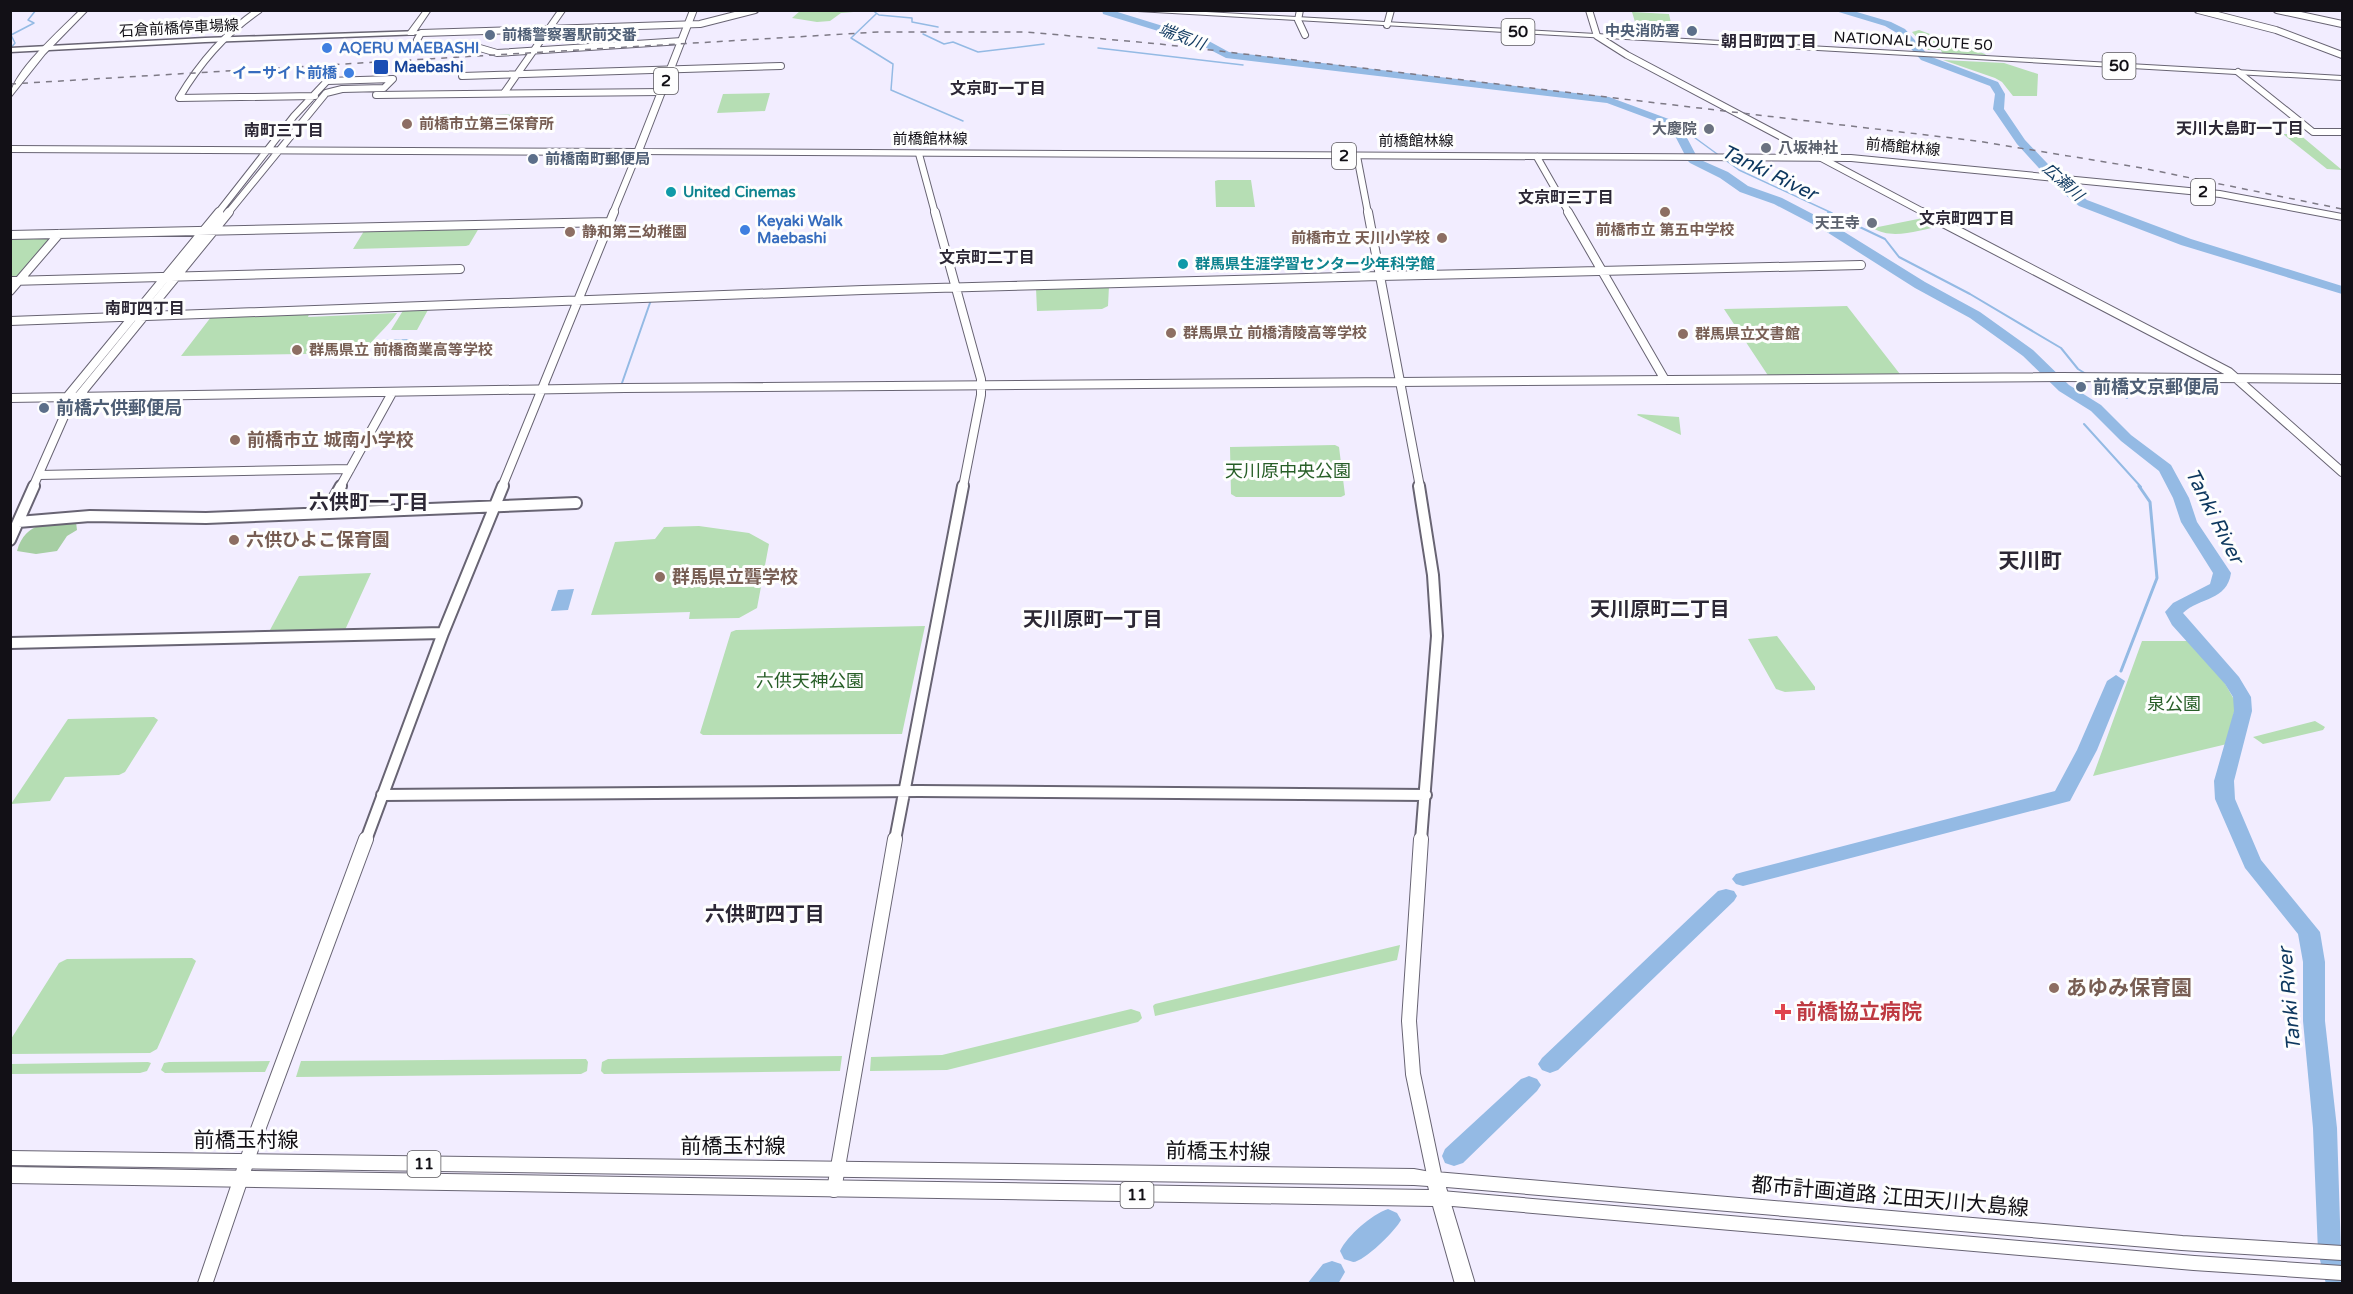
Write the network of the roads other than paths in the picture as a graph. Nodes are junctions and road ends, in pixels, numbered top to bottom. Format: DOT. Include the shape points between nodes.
graph roads {
  1 [pos="85,10"];
  2 [pos="259,10"];
  3 [pos="428,10"];
  4 [pos="437,10"];
  5 [pos="562,10"];
  6 [pos="694,10"];
  7 [pos="754,10"];
  8 [pos="1123,10"];
  9 [pos="1300,10"];
  10 [pos="1391,10"];
  11 [pos="1589,10"];
  12 [pos="2198,10"];
  13 [pos="2277,10"];
  14 [pos="1298,20"];
  15 [pos="689,24"];
  16 [pos="2343,24"];
  17 [pos="1387,25"];
  18 [pos="549,29"];
  19 [pos="411,33"];
  20 [pos="1305,34"];
  21 [pos="419,36"];
  22 [pos="1597,36"];
  23 [pos="225,39"];
  24 [pos="682,41"];
  25 [pos="473,46"];
  26 [pos="48,48"];
  27 [pos="11,50"];
  28 [pos="533,51"];
  29 [pos="2343,55"];
  30 [pos="781,66"];
  31 [pos="671,69"];
  32 [pos="2238,72"];
  33 [pos="518,74"];
  34 [pos="462,76"];
  35 [pos="2343,78"];
  36 [pos="662,92"];
  37 [pos="504,93"];
  38 [pos="10,96"];
  39 [pos="314,96"];
  40 [pos="324,96"];
  41 [pos="10,108"];
  42 [pos="2343,132"];
  43 [pos="10,149"];
  44 [pos="268,151"];
  45 [pos="278,151"];
  46 [pos="638,152"];
  47 [pos="919,154"];
  48 [pos="1357,156"];
  49 [pos="1537,157"];
  50 [pos="1818,157"];
  51 [pos="2343,217"];
  52 [pos="609,222"];
  53 [pos="209,230"];
  54 [pos="59,234"];
  55 [pos="10,235"];
  56 [pos="1861,265"];
  57 [pos="460,269"];
  58 [pos="1603,272"];
  59 [pos="1380,276"];
  60 [pos="171,278"];
  61 [pos="15,281"];
  62 [pos="955,287"];
  63 [pos="10,291"];
  64 [pos="579,300"];
  65 [pos="134,316"];
  66 [pos="144,316"];
  67 [pos="10,321"];
  68 [pos="2237,378"];
  69 [pos="2343,379"];
  70 [pos="1665,380"];
  71 [pos="1401,383"];
  72 [pos="982,386"];
  73 [pos="542,390"];
  74 [pos="392,393"];
  75 [pos="10,398"];
  76 [pos="72,399"];
  77 [pos="350,469"];
  78 [pos="2343,472"];
  79 [pos="39,475"];
  80 [pos="576,503"];
  81 [pos="494,507"];
  82 [pos="326,513"];
  83 [pos="18,522"];
  84 [pos="10,540"];
  85 [pos="443,633"];
  86 [pos="10,643"];
  87 [pos="903,791"];
  88 [pos="382,795"];
  89 [pos="1426,795"];
  90 [pos="10,1158"];
  91 [pos="838,1170"];
  92 [pos="245,1172"];
  93 [pos="10,1175"];
  94 [pos="1435,1179"];
  95 [pos="834,1190"];
  96 [pos="1441,1198"];
  97 [pos="2343,1253"];
  98 [pos="2336,1273"];
  99 [pos="204,1284"];
  100 [pos="1465,1284"];
  1 -- 26 [label="main road"];
  2 -- 23 [label="street"];
  3 -- 19 [label="main road"];
  4 -- 21 [label="main road"];
  5 -- 18 [label="street"];
  6 -- 15 [label="main road, 2"];
  7 -- 15 [label="street" via="713,22"];
  8 -- 14 [label="main road, NATIONAL ROUTE 50 / 50"];
  9 -- 14 [label="street"];
  10 -- 17 [label="street"];
  11 -- 22 [label="street"];
  12 -- 29 [label="street" via="2276,30"];
  13 -- 16 [label="street"];
  14 -- 17 [label="main road, NATIONAL ROUTE 50 / 50"];
  14 -- 20 [label="street"];
  15 -- 18 [label="street"];
  15 -- 24 [label="main road, 2"];
  17 -- 22 [label="main road, NATIONAL ROUTE 50 / 50"];
  18 -- 21 [label="street"];
  18 -- 28 [label="street"];
  19 -- 21 [label="main road, 石倉前橋停車場線"];
  19 -- 23 [label="main road, 石倉前橋停車場線"];
  22 -- 32 [label="main road, NATIONAL ROUTE 50 / 50"];
  22 -- 50 [label="street"];
  23 -- 26 [label="main road, 石倉前橋停車場線"];
  23 -- 39 [label="street" via="194,72 179,98"];
  24 -- 28 [label="street"];
  24 -- 31 [label="main road, 2"];
  25 -- 28 [label="street" via="494,53"];
  26 -- 27 [label="main road, 石倉前橋停車場線"];
  26 -- 38 [label="main road"];
  26 -- 41 [label="main road" via="50,51"];
  28 -- 33 [label="street"];
  30 -- 31 [label="street"];
  31 -- 33 [label="street"];
  31 -- 36 [label="main road, 2"];
  32 -- 35 [label="main road, NATIONAL ROUTE 50 / 50"];
  32 -- 42 [label="street" via="2313,132"];
  33 -- 34 [label="street"];
  33 -- 37 [label="street"];
  36 -- 37 [label="street"];
  36 -- 46 [label="main road, 2"];
  37 -- 40 [label="street"];
  39 -- 40 [label="street"];
  39 -- 40 [label="street" via="330,80 394,79 384,88 334,90"];
  39 -- 44 [label="street"];
  40 -- 45 [label="street"];
  43 -- 44 [label="street"];
  44 -- 45 [label="street"];
  44 -- 53 [label="street"];
  45 -- 46 [label="street"];
  45 -- 53 [label="street"];
  46 -- 47 [label="main road, 前橋館林線 / 2"];
  46 -- 52 [label="street"];
  47 -- 48 [label="main road, 前橋館林線 / 2"];
  47 -- 62 [label="street"];
  48 -- 49 [label="main road, 前橋館林線 / 2"];
  48 -- 59 [label="street"];
  49 -- 50 [label="main road, 前橋館林線 / 2"];
  49 -- 58 [label="street"];
  50 -- 51 [label="main road, 前橋館林線 / 2" via="2234,196"];
  50 -- 68 [label="street"];
  52 -- 53 [label="street"];
  52 -- 64 [label="street"];
  53 -- 54 [label="street"];
  53 -- 60 [label="street"];
  54 -- 55 [label="street"];
  54 -- 61 [label="street"];
  56 -- 58 [label="street"];
  57 -- 60 [label="street"];
  58 -- 59 [label="street"];
  58 -- 70 [label="street"];
  59 -- 62 [label="street"];
  59 -- 71 [label="street"];
  60 -- 61 [label="street"];
  60 -- 65 [label="street"];
  60 -- 66 [label="street"];
  61 -- 63 [label="street"];
  62 -- 64 [label="street"];
  62 -- 72 [label="street"];
  64 -- 66 [label="street"];
  64 -- 73 [label="street"];
  65 -- 66 [label="street"];
  65 -- 67 [label="street"];
  65 -- 76 [label="street"];
  66 -- 76 [label="street"];
  68 -- 69 [label="street"];
  68 -- 70 [label="street"];
  68 -- 78 [label="street"];
  70 -- 71 [label="street"];
  71 -- 72 [label="street"];
  71 -- 89 [label="street" via="1436,597"];
  72 -- 73 [label="street"];
  72 -- 87 [label="street"];
  73 -- 74 [label="street"];
  73 -- 81 [label="street"];
  74 -- 76 [label="street"];
  74 -- 77 [label="street"];
  75 -- 76 [label="street"];
  76 -- 79 [label="street"];
  77 -- 79 [label="street"];
  77 -- 82 [label="street"];
  79 -- 83 [label="street"];
  80 -- 81 [label="street"];
  81 -- 82 [label="street"];
  81 -- 85 [label="street"];
  82 -- 83 [label="street" via="206,518 90,516"];
  83 -- 84 [label="street"];
  85 -- 86 [label="street"];
  85 -- 88 [label="street"];
  87 -- 88 [label="street"];
  87 -- 89 [label="street"];
  87 -- 91 [label="street"];
  88 -- 92 [label="street"];
  89 -- 94 [label="street" via="1409,1039"];
  90 -- 92 [label="main road, 前橋玉村線 / 11"];
  91 -- 92 [label="main road, 前橋玉村線 / 11"];
  91 -- 94 [label="main road, 前橋玉村線 / 11"];
  91 -- 95 [label="street"];
  92 -- 93 [label="main road, 前橋玉村線 / 11"];
  92 -- 95 [label="main road, 前橋玉村線 / 11" via="270,1178"];
  92 -- 99 [label="street"];
  94 -- 96 [label="main road"];
  94 -- 97 [label="street, 都市計画道路 江田天川大島線" via="2170,1242"];
  95 -- 96 [label="main road, 前橋玉村線 / 11"];
  96 -- 98 [label="street, 都市計画道路 江田天川大島線"];
  96 -- 100 [label="main road"];
}
